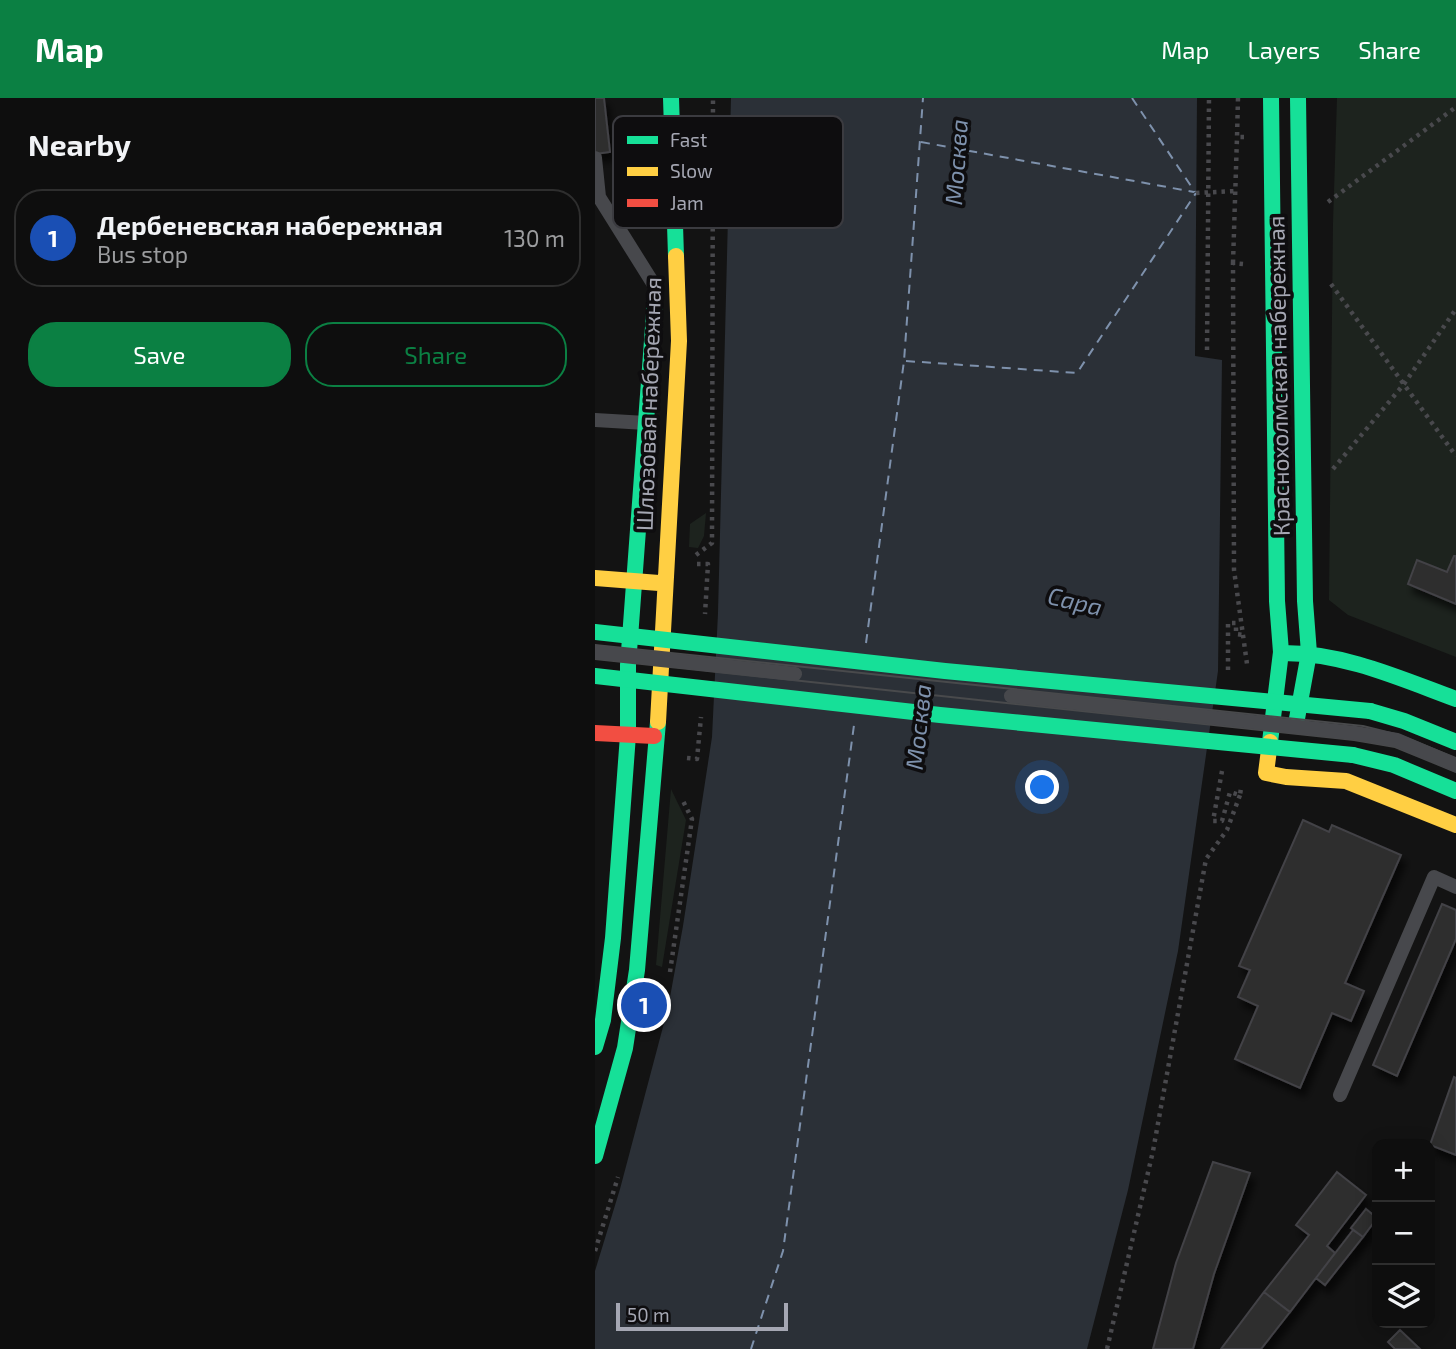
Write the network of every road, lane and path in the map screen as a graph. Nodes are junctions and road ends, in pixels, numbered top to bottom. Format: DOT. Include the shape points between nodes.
graph roads {
  1 [pos="656,98"];
  2 [pos="671,98"];
  3 [pos="713,98"];
  4 [pos="1209,98"];
  5 [pos="1238,98"];
  6 [pos="1271,98"];
  7 [pos="1298,98"];
  8 [pos="1456,107"];
  9 [pos="656,116"];
  10 [pos="672,116"];
  11 [pos="713,116"];
  12 [pos="1237,137"];
  13 [pos="1249,137"];
  14 [pos="595,158"];
  15 [pos="1210,191"];
  16 [pos="1235,191"];
  17 [pos="1247,191"];
  18 [pos="1196,193"];
  19 [pos="1321,208"];
  20 [pos="613,219"];
  21 [pos="618,228"];
  22 [pos="675,228"];
  23 [pos="713,228"];
  24 [pos="1246,252"];
  25 [pos="657,262"];
  26 [pos="1233,263"];
  27 [pos="1328,281"];
  28 [pos="656,288"];
  29 [pos="1456,309"];
  30 [pos="1207,349"];
  31 [pos="1404,384"];
  32 [pos="595,420"];
  33 [pos="646,423"];
  34 [pos="1456,456"];
  35 [pos="1329,474"];
  36 [pos="689,561"];
  37 [pos="696,577"];
  38 [pos="595,579"];
  39 [pos="633,581"];
  40 [pos="666,583"];
  41 [pos="1238,599"];
  42 [pos="704,625"];
  43 [pos="595,632"];
  44 [pos="1244,635"];
  45 [pos="595,652"];
  46 [pos="1281,652"];
  47 [pos="1309,653"];
  48 [pos="806,675"];
  49 [pos="595,676"];
  50 [pos="1222,676"];
  51 [pos="999,695"];
  52 [pos="1456,699"];
  53 [pos="701,709"];
  54 [pos="595,733"];
  55 [pos="628,735"];
  56 [pos="657,736"];
  57 [pos="1456,742"];
  58 [pos="687,747"];
  59 [pos="1456,765"];
  60 [pos="1222,769"];
  61 [pos="1286,777"];
  62 [pos="1456,791"];
  63 [pos="1230,793"];
  64 [pos="1240,795"];
  65 [pos="1456,825"];
  66 [pos="1456,887"];
  67 [pos="595,1047"];
  68 [pos="1340,1095"];
  69 [pos="595,1156"];
  70 [pos="1107,1349"];
  1 -- 9 [label="main road"];
  2 -- 10 [label="main road, Шлюзовая набережная"];
  3 -- 11 [label="path"];
  4 -- 15 [label="path"];
  5 -- 12 [label="path"];
  6 -- 46 [label="main road, Краснохолмская набережная"];
  7 -- 47 [label="main road, Краснохолмская набережная"];
  8 -- 19 [label="path"];
  12 -- 13 [label="path"];
  12 -- 16 [label="path"];
  14 -- 20 [label="lane" via="599,197"];
  15 -- 16 [label="path"];
  15 -- 18 [label="path"];
  15 -- 30 [label="path"];
  16 -- 17 [label="path"];
  16 -- 26 [label="path"];
  21 -- 28 [label="lane"];
  22 -- 40 [label="main road, Шлюзовая набережная" via="679,341"];
  23 -- 36 [label="path" via="712,543"];
  24 -- 26 [label="path" via="1245,264"];
  25 -- 28 [label="main road, Шлюзовая набережная"];
  26 -- 41 [label="path" via="1234,570"];
  27 -- 31 [label="path"];
  28 -- 33 [label="main road, Шлюзовая набережная"];
  29 -- 31 [label="path"];
  31 -- 34 [label="path"];
  31 -- 35 [label="path"];
  32 -- 33 [label="lane"];
  33 -- 39 [label="main road, Шлюзовая набережная"];
  37 -- 42 [label="path" via="696,564 708,564"];
  38 -- 39 [label="main road"];
  39 -- 40 [label="main road"];
  39 -- 55 [label="main road, Шлюзовая набережная"];
  40 -- 56 [label="main road, Шлюзовая набережная"];
  43 -- 57 [label="main road, bridge" via="1370,711"];
  44 -- 50 [label="path" via="1236,634 1236,623 1228,623 1229,677"];
  45 -- 48 [label="lane, bridge"];
  46 -- 47 [label="main road"];
  46 -- 61 [label="main road, Краснохолмская набережная" via="1266,773"];
  47 -- 52 [label="main road" via="1352,661"];
  47 -- 61 [label="main road, Краснохолмская набережная"];
  49 -- 62 [label="main road, bridge" via="1353,755 1394,765"];
  51 -- 59 [label="lane, bridge" via="1355,733 1397,740"];
  53 -- 58 [label="path" via="697,759 687,759"];
  54 -- 55 [label="main road"];
  55 -- 56 [label="main road"];
  55 -- 67 [label="main road, Шлюзовая набережная" via="613,938"];
  56 -- 69 [label="main road, Шлюзовая набережная" via="637,970 625,1048"];
  60 -- 63 [label="path" via="1213,821 1222,821"];
  61 -- 65 [label="main road" via="1346,781"];
  64 -- 70 [label="path" via="1227,830 1206,859 1153,1152"];
  66 -- 68 [label="lane" via="1434,877"];
}
